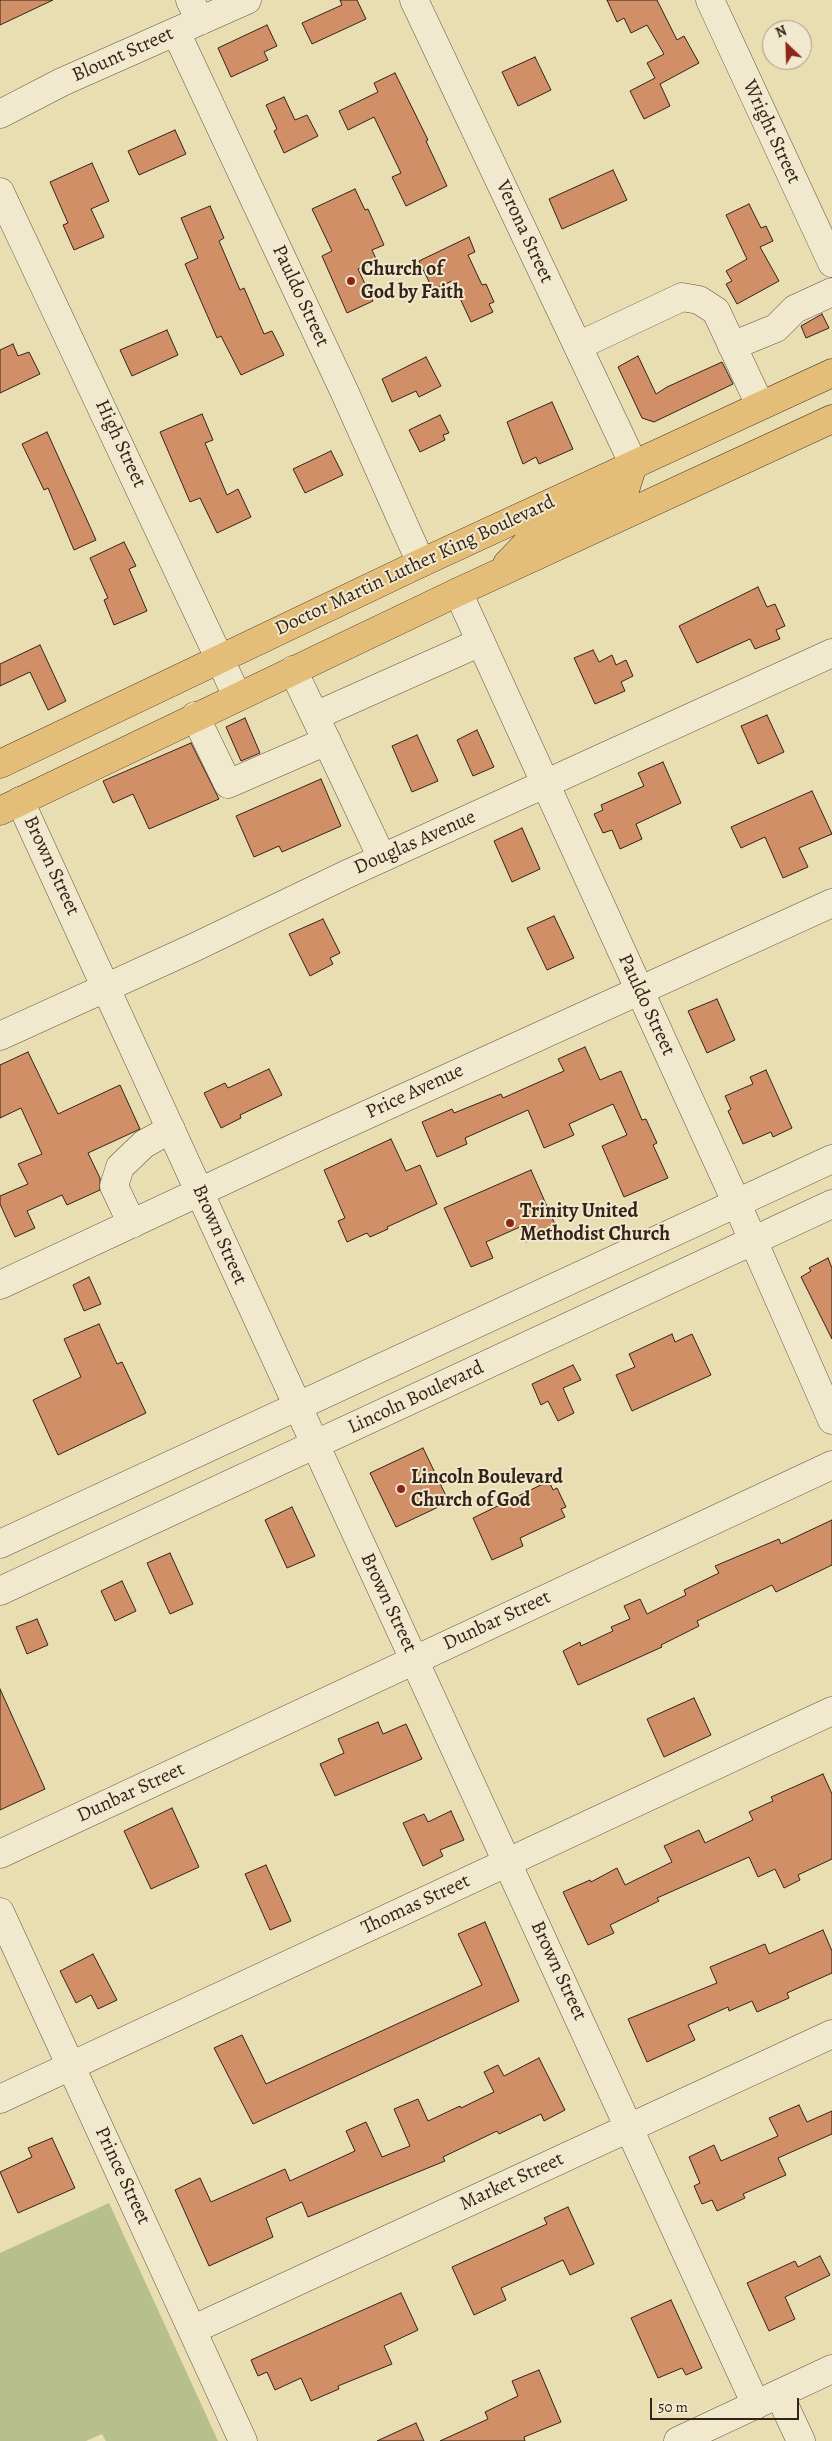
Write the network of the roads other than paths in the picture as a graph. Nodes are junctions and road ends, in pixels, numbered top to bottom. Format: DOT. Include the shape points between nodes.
graph roads {
  1 [pos="247,0"];
  2 [pos="414,0"];
  3 [pos="710,0"];
  4 [pos="189,17"];
  5 [pos="0,114"];
  6 [pos="0,192"];
  7 [pos="832,263"];
  8 [pos="832,292"];
  9 [pos="578,346"];
  10 [pos="732,346"];
  11 [pos="832,372"];
  12 [pos="760,405"];
  13 [pos="832,419"];
  14 [pos="633,463"];
  15 [pos="421,563"];
  16 [pos="498,574"];
  17 [pos="458,592"];
  18 [pos="481,642"];
  19 [pos="832,653"];
  20 [pos="220,658"];
  21 [pos="293,670"];
  22 [pos="238,696"];
  23 [pos="195,716"];
  24 [pos="315,716"];
  25 [pos="327,741"];
  26 [pos="0,764"];
  27 [pos="545,785"];
  28 [pos="10,806"];
  29 [pos="382,858"];
  30 [pos="832,902"];
  31 [pos="107,987"];
  32 [pos="640,991"];
  33 [pos="0,1036"];
  34 [pos="171,1129"];
  35 [pos="832,1159"];
  36 [pos="200,1192"];
  37 [pos="737,1204"];
  38 [pos="832,1204"];
  39 [pos="132,1224"];
  40 [pos="753,1241"];
  41 [pos="0,1285"];
  42 [pos="297,1406"];
  43 [pos="832,1420"];
  44 [pos="314,1445"];
  45 [pos="832,1465"];
  46 [pos="0,1544"];
  47 [pos="0,1591"];
  48 [pos="414,1660"];
  49 [pos="832,1711"];
  50 [pos="0,1854"];
  51 [pos="508,1862"];
  52 [pos="0,1912"];
  53 [pos="832,2034"];
  54 [pos="71,2066"];
  55 [pos="0,2099"];
  56 [pos="630,2127"];
  57 [pos="192,2330"];
  58 [pos="832,2369"];
  59 [pos="768,2399"];
  60 [pos="244,2441"];
  61 [pos="678,2441"];
  62 [pos="801,2441"];
  1 -- 4 [label="street, Blount Street"];
  2 -- 9 [label="street, Verona Street"];
  3 -- 7 [label="street, Wright Street"];
  4 -- 5 [label="street, Blount Street"];
  4 -- 15 [label="street, Pauldo Street" via="345,393"];
  6 -- 20 [label="street, High Street"];
  8 -- 10 [label="street" via="795,309 776,328"];
  9 -- 10 [label="street" via="682,297 699,300 716,311"];
  9 -- 14 [label="street, Verona Street"];
  10 -- 12 [label="street"];
  11 -- 12 [label="main road, Doctor Martin Luther King Boulevard"];
  12 -- 14 [label="main road, Doctor Martin Luther King Boulevard"];
  13 -- 16 [label="main road, Doctor Martin Luther King Boulevard"];
  14 -- 15 [label="main road, Doctor Martin Luther King Boulevard"];
  14 -- 16 [label="main road" via="626,486 534,536"];
  15 -- 20 [label="main road, Doctor Martin Luther King Boulevard"];
  16 -- 17 [label="main road, Doctor Martin Luther King Boulevard"];
  17 -- 18 [label="street, Pauldo Street"];
  17 -- 21 [label="main road, Doctor Martin Luther King Boulevard"];
  18 -- 24 [label="street"];
  18 -- 27 [label="street, Pauldo Street"];
  19 -- 27 [label="street, Douglas Avenue"];
  20 -- 22 [label="street, High Street"];
  20 -- 26 [label="main road, Doctor Martin Luther King Boulevard"];
  21 -- 22 [label="main road, Doctor Martin Luther King Boulevard"];
  21 -- 24 [label="street"];
  22 -- 23 [label="main road, Doctor Martin Luther King Boulevard"];
  23 -- 25 [label="street" via="228,784"];
  23 -- 28 [label="main road, Doctor Martin Luther King Boulevard"];
  24 -- 25 [label="street"];
  25 -- 29 [label="street"];
  27 -- 29 [label="street, Douglas Avenue"];
  27 -- 32 [label="street, Pauldo Street"];
  28 -- 31 [label="street, Brown Street"];
  29 -- 31 [label="street, Douglas Avenue"];
  30 -- 32 [label="street, Price Avenue"];
  31 -- 33 [label="street, Douglas Avenue"];
  31 -- 34 [label="street, Brown Street"];
  32 -- 36 [label="street, Price Avenue"];
  32 -- 37 [label="street, Pauldo Street"];
  34 -- 36 [label="street, Brown Street"];
  34 -- 39 [label="street" via="144,1144 120,1166 114,1186"];
  35 -- 37 [label="street, Lincoln Boulevard"];
  36 -- 39 [label="street, Price Avenue"];
  36 -- 42 [label="street, Brown Street"];
  37 -- 40 [label="street, Pauldo Street"];
  37 -- 42 [label="street, Lincoln Boulevard"];
  38 -- 40 [label="street, Lincoln Boulevard"];
  39 -- 41 [label="street, Price Avenue"];
  40 -- 43 [label="street, Pauldo Street"];
  40 -- 44 [label="street, Lincoln Boulevard"];
  42 -- 44 [label="street, Brown Street"];
  42 -- 46 [label="street, Lincoln Boulevard"];
  44 -- 47 [label="street, Lincoln Boulevard"];
  44 -- 48 [label="street, Brown Street"];
  45 -- 48 [label="street, Dunbar Street"];
  48 -- 50 [label="street, Dunbar Street"];
  48 -- 51 [label="street, Brown Street"];
  49 -- 51 [label="street, Thomas Street"];
  51 -- 54 [label="street, Thomas Street"];
  51 -- 56 [label="street, Brown Street"];
  52 -- 54 [label="street, Prince Street"];
  53 -- 56 [label="street, Market Street"];
  54 -- 55 [label="street, Thomas Street"];
  54 -- 57 [label="street, Prince Street"];
  56 -- 57 [label="street, Market Street"];
  56 -- 59 [label="street, Brown Street"];
  57 -- 60 [label="street, Prince Street"];
  58 -- 59 [label="street"];
  59 -- 61 [label="street"];
  59 -- 62 [label="street, Brown Street"];
}
